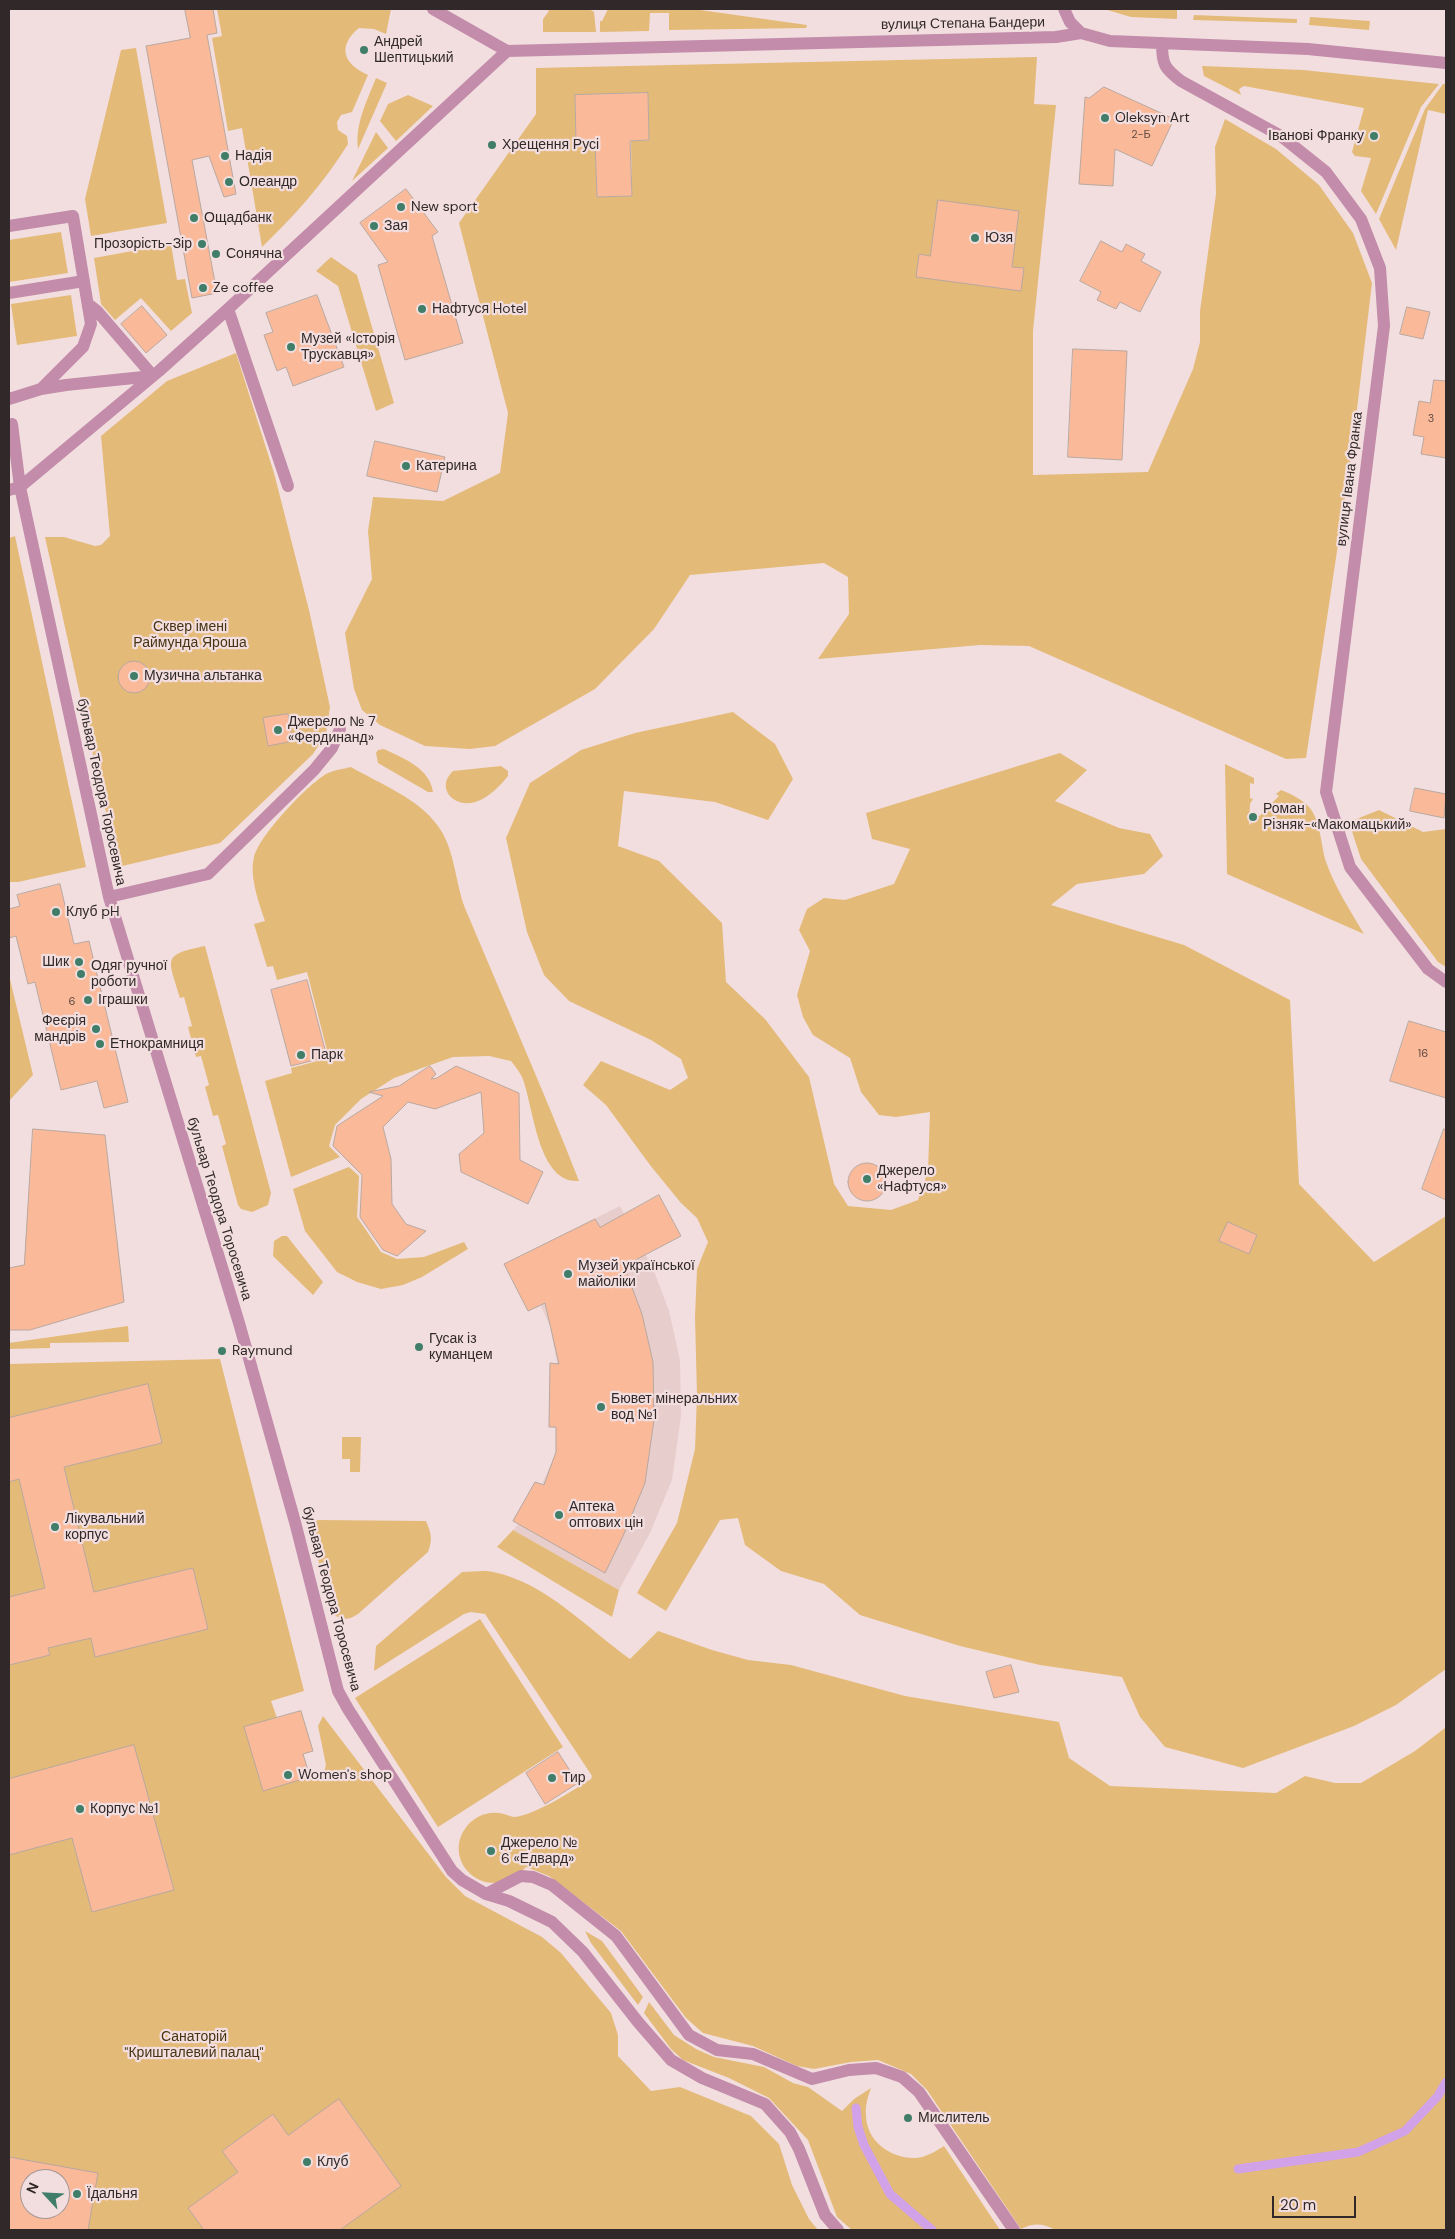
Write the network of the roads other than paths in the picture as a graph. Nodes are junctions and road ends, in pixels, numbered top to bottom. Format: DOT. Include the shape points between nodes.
graph roads {
  1 [pos="433,9"];
  2 [pos="1064,9"];
  3 [pos="1081,32"];
  4 [pos="1162,43"];
  5 [pos="507,51"];
  6 [pos="1446,62"];
  7 [pos="9,226"];
  8 [pos="84,282"];
  9 [pos="9,293"];
  10 [pos="88,304"];
  11 [pos="228,309"];
  12 [pos="153,376"];
  13 [pos="41,389"];
  14 [pos="288,486"];
  15 [pos="14,489"];
  16 [pos="340,730"];
  17 [pos="109,897"];
  18 [pos="1446,982"];
  19 [pos="486,1894"];
  20 [pos="838,2230"];
  21 [pos="1014,2230"];
  1 -- 5 [label="street"];
  2 -- 3 [label="street" via="1070,22"];
  3 -- 4 [label="street, вулиця Степана Бандери" via="1110,41"];
  3 -- 5 [label="street, вулиця Степана Бандери" via="1056,37"];
  4 -- 6 [label="street, вулиця Степана Бандери" via="1308,49"];
  4 -- 18 [label="street, вулиця Івана Франка" via="1162,62 1169,72 1281,136 1326,172 1361,219 1380,268 1384,326 1326,792 1350,867 1428,970"];
  5 -- 11 [label="street"];
  7 -- 8 [label="street" via="73,216"];
  8 -- 9 [label="street"];
  8 -- 10 [label="street"];
  10 -- 12 [label="street"];
  10 -- 13 [label="street" via="91,324 83,347"];
  11 -- 12 [label="street"];
  11 -- 14 [label="street"];
  12 -- 13 [label="street"];
  12 -- 15 [label="street"];
  13 -- 15 [label="street, бульвар Теодора Торосевича" via="9,399"];
  15 -- 17 [label="street, бульвар Теодора Торосевича"];
  16 -- 17 [label="street" via="332,748 314,770 208,874"];
  17 -- 19 [label="street, бульвар Теодора Торосевича" via="239,1323 338,1691 452,1871"];
  19 -- 20 [label="street, бульвар Теодора Торосевича" via="552,1922 583,1952 671,2060 702,2078 764,2104 779,2118 799,2149 825,2215"];
  19 -- 21 [label="street" via="521,1876 552,1885 616,1936 690,2035 717,2050 752,2054 812,2079 849,2070 876,2068 902,2077 919,2092"];
}
